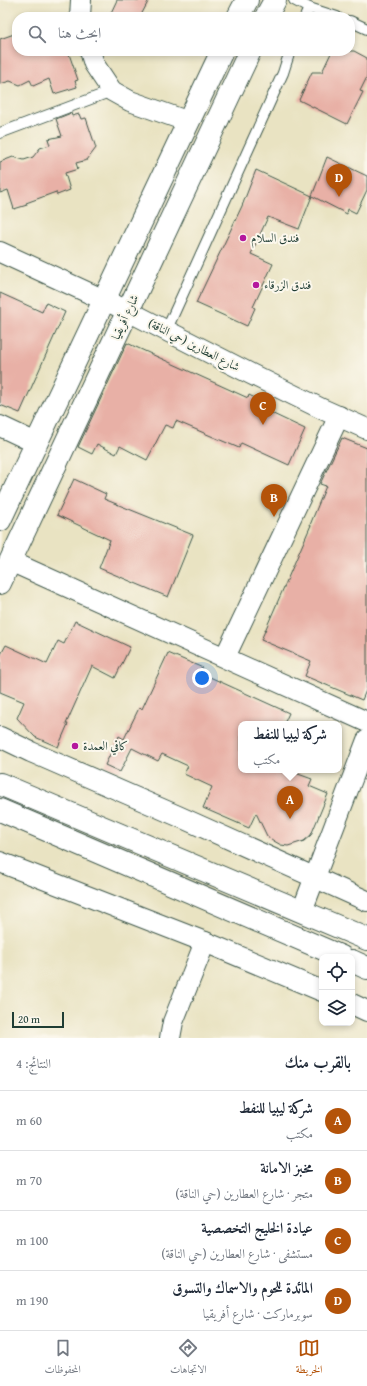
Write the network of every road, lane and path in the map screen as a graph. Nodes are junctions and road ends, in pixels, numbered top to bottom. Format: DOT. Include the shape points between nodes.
graph roads {
  1 [pos="81,0"];
  2 [pos="247,0"];
  3 [pos="275,0"];
  4 [pos="294,0"];
  5 [pos="80,12"];
  6 [pos="241,12"];
  7 [pos="269,12"];
  8 [pos="307,12"];
  9 [pos="355,23"];
  10 [pos="367,29"];
  11 [pos="92,56"];
  12 [pos="220,56"];
  13 [pos="248,56"];
  14 [pos="288,56"];
  15 [pos="112,91"];
  16 [pos="189,122"];
  17 [pos="0,134"];
  18 [pos="0,252"];
  19 [pos="104,300"];
  20 [pos="128,311"];
  21 [pos="166,331"];
  22 [pos="339,416"];
  23 [pos="0,426"];
  24 [pos="367,428"];
  25 [pos="36,443"];
  26 [pos="0,520"];
  27 [pos="10,561"];
  28 [pos="0,583"];
  29 [pos="225,657"];
  30 [pos="367,722"];
  31 [pos="0,737"];
  32 [pos="367,740"];
  33 [pos="0,784"];
  34 [pos="0,810"];
  35 [pos="0,862"];
  36 [pos="314,877"];
  37 [pos="367,901"];
  38 [pos="302,911"];
  39 [pos="367,939"];
  40 [pos="204,942"];
  41 [pos="335,954"];
  42 [pos="355,962"];
  43 [pos="367,968"];
  44 [pos="320,990"];
  45 [pos="355,1005"];
  46 [pos="367,1011"];
  47 [pos="170,1038"];
  1 -- 5 [label="street"];
  2 -- 6 [label="main road"];
  3 -- 7 [label="main road"];
  4 -- 8 [label="lane"];
  9 -- 10 [label="lane"];
  11 -- 15 [label="street"];
  12 -- 16 [label="main road"];
  13 -- 20 [label="main road, شارع أفريقيا"];
  14 -- 21 [label="lane"];
  15 -- 16 [label="street"];
  15 -- 17 [label="lane"];
  16 -- 19 [label="main road"];
  18 -- 19 [label="street, شارع العطارين (حي الناقة)"];
  19 -- 20 [label="street, شارع العطارين (حي الناقة)"];
  19 -- 25 [label="main road"];
  20 -- 21 [label="street, شارع العطارين (حي الناقة)"];
  20 -- 27 [label="main road, شارع أفريقيا"];
  21 -- 22 [label="street, شارع العطارين (حي الناقة)"];
  22 -- 24 [label="street, شارع العطارين (حي الناقة)"];
  22 -- 29 [label="street"];
  23 -- 25 [label="street"];
  25 -- 26 [label="main road"];
  27 -- 28 [label="main road, شارع أفريقيا"];
  27 -- 29 [label="street"];
  29 -- 30 [label="street"];
  31 -- 36 [label="street"];
  32 -- 36 [label="street"];
  33 -- 38 [label="main road"];
  34 -- 41 [label="main road"];
  35 -- 40 [label="street"];
  36 -- 37 [label="street"];
  36 -- 38 [label="street"];
  38 -- 39 [label="main road"];
  40 -- 44 [label="street"];
  40 -- 47 [label="street" via="176,1015"];
  42 -- 43 [label="main road"];
  45 -- 46 [label="street"];
}
